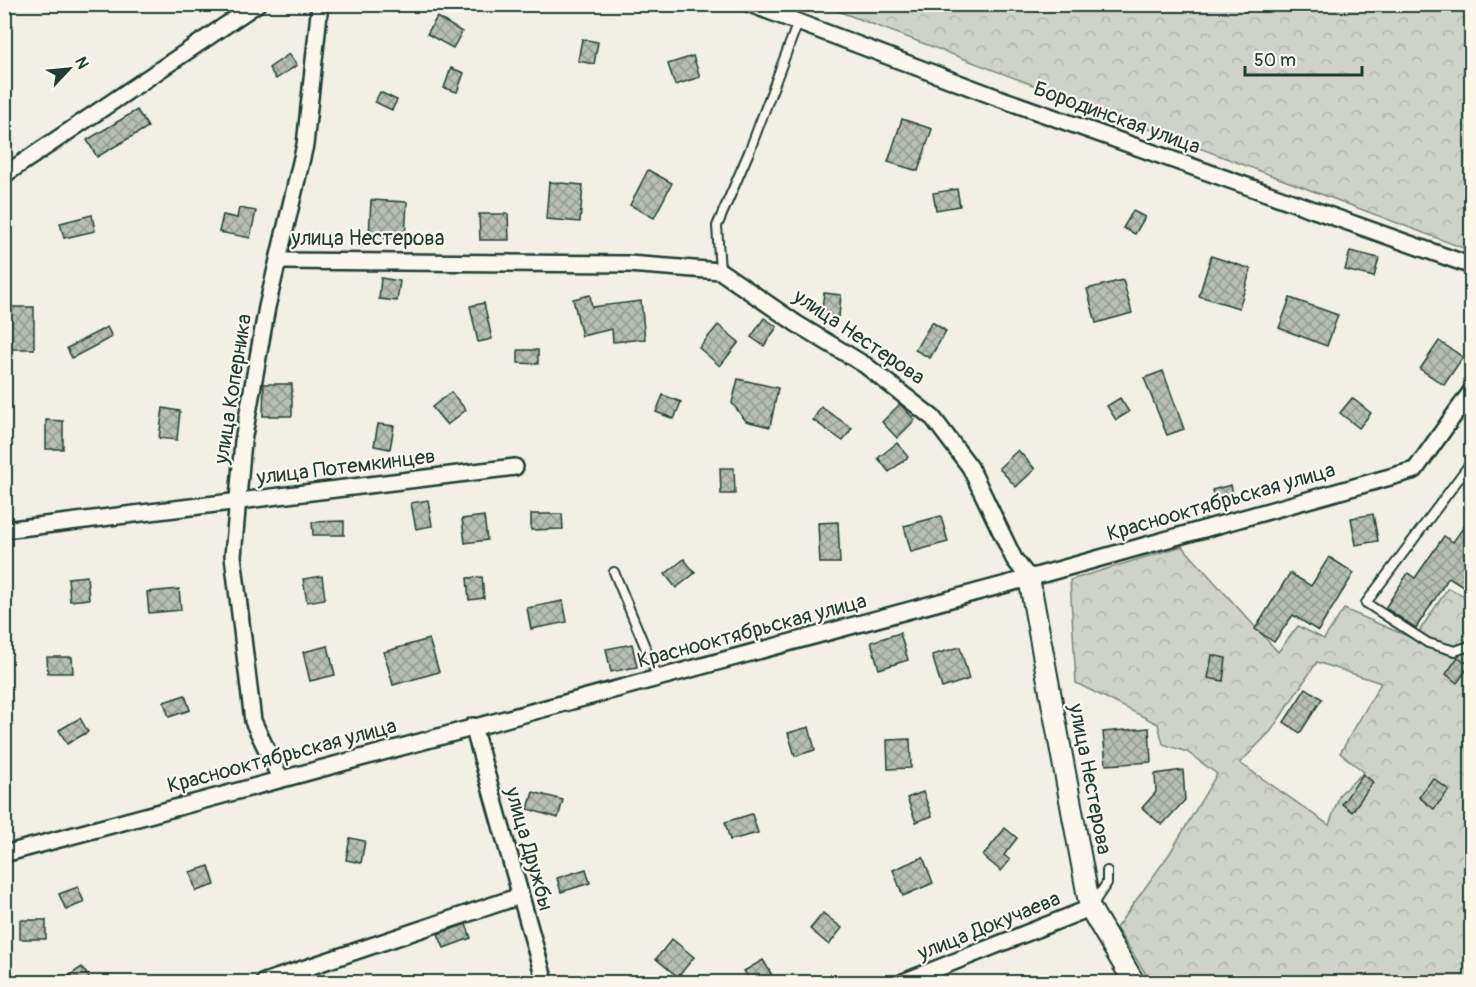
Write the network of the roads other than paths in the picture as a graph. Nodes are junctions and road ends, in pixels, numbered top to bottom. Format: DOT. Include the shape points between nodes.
graph roads {
  1 [pos="256,4"];
  2 [pos="320,4"];
  3 [pos="750,4"];
  4 [pos="798,22"];
  5 [pos="4,175"];
  6 [pos="278,261"];
  7 [pos="1472,266"];
  8 [pos="720,271"];
  9 [pos="1472,390"];
  10 [pos="1472,461"];
  11 [pos="515,467"];
  12 [pos="238,501"];
  13 [pos="4,530"];
  14 [pos="614,572"];
  15 [pos="1029,578"];
  16 [pos="1472,645"];
  17 [pos="658,678"];
  18 [pos="473,726"];
  19 [pos="280,778"];
  20 [pos="4,854"];
  21 [pos="1107,871"];
  22 [pos="520,896"];
  23 [pos="1090,908"];
  24 [pos="918,979"];
  25 [pos="264,982"];
  26 [pos="545,982"];
  27 [pos="903,982"];
  28 [pos="1134,982"];
  1 -- 5 [label="street"];
  2 -- 6 [label="street, улица Коперника" via="305,145"];
  3 -- 4 [label="street, Бородинская улица"];
  4 -- 7 [label="street, Бородинская улица" via="996,97"];
  4 -- 8 [label="lane" via="717,226"];
  6 -- 8 [label="street, улица Нестерова" via="628,264"];
  6 -- 12 [label="street, улица Коперника" via="243,441"];
  8 -- 15 [label="street, улица Нестерова" via="865,365 933,418 970,467 1014,559"];
  9 -- 15 [label="street, Краснооктябрьская улица" via="1415,470"];
  10 -- 16 [label="lane" via="1366,603 1428,643 1455,651"];
  11 -- 12 [label="street, улица Потемкинцев"];
  12 -- 13 [label="street, улица Потемкинцев"];
  12 -- 19 [label="street, улица Коперника" via="233,556 253,721"];
  14 -- 17 [label="lane"];
  15 -- 17 [label="street, Краснооктябрьская улица"];
  15 -- 23 [label="street, улица Нестерова"];
  17 -- 18 [label="street, Краснооктябрьская улица"];
  18 -- 19 [label="street, Краснооктябрьская улица"];
  18 -- 22 [label="street, улица Дружбы"];
  19 -- 20 [label="street, Краснооктябрьская улица"];
  21 -- 23 [label="lane" via="1107,883"];
  22 -- 25 [label="street"];
  22 -- 26 [label="street, улица Дружбы"];
  23 -- 24 [label="street, улица Докучаева"];
  23 -- 28 [label="street"];
  24 -- 27 [label="street, улица Докучаева"];
}
